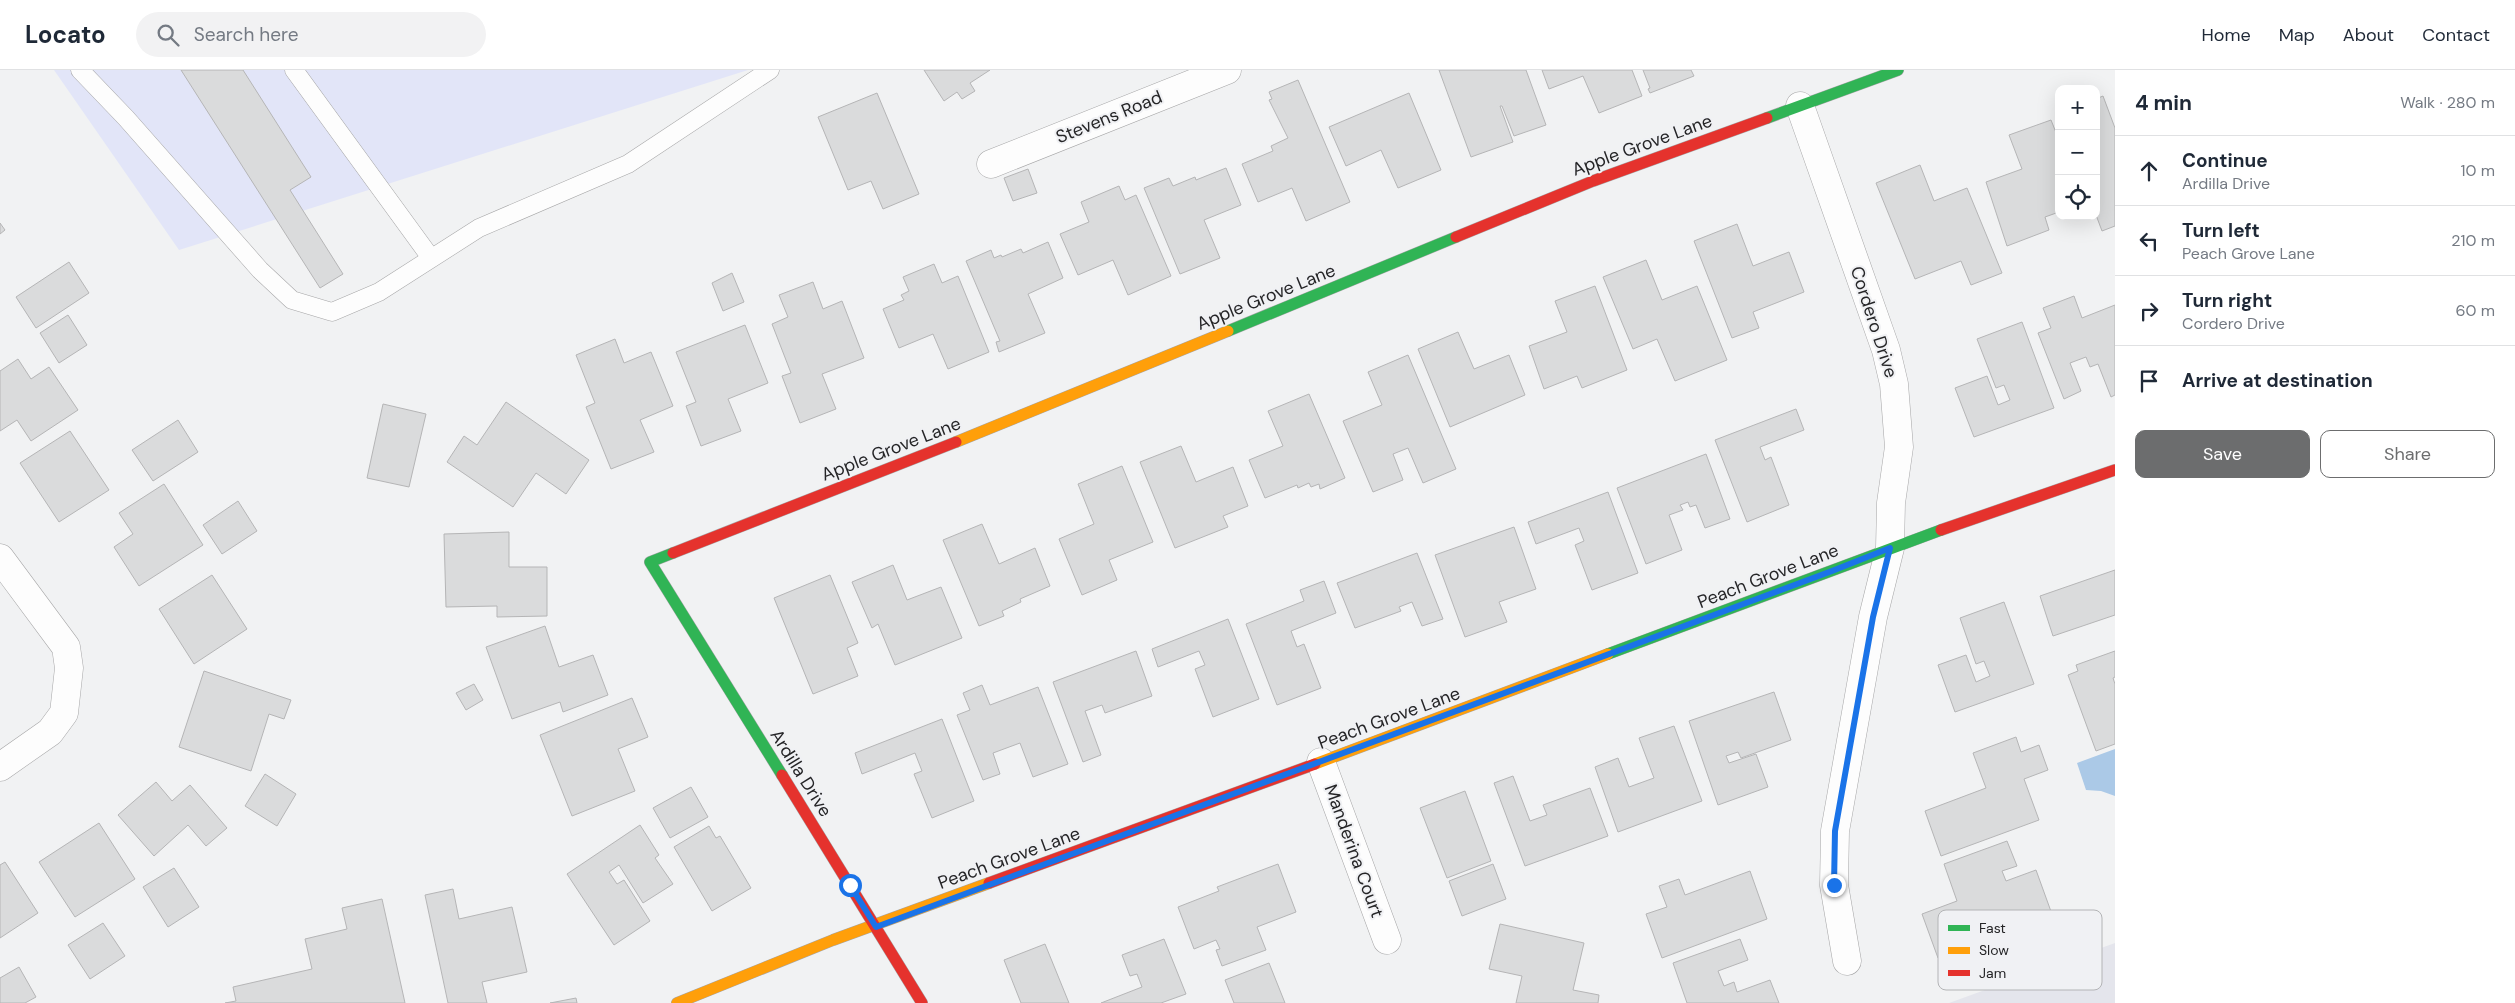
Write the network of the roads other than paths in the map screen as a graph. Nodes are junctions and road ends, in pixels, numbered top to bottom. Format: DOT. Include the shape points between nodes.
graph roads {
  1 [pos="80,70"];
  2 [pos="294,70"];
  3 [pos="770,70"];
  4 [pos="1227,70"];
  5 [pos="1898,70"];
  6 [pos="1800,106"];
  7 [pos="991,164"];
  8 [pos="431,258"];
  9 [pos="2115,470"];
  10 [pos="1890,548"];
  11 [pos="0,558"];
  12 [pos="650,562"];
  13 [pos="1321,762"];
  14 [pos="0,767"];
  15 [pos="876,927"];
  16 [pos="1387,940"];
  17 [pos="1847,961"];
  18 [pos="677,1003"];
  19 [pos="922,1003"];
  1 -- 8 [label="lane" via="260,270 292,300 332,312 379,292"];
  2 -- 8 [label="lane"];
  3 -- 8 [label="lane" via="628,164 479,228"];
  4 -- 7 [label="street, Stevens Road"];
  5 -- 6 [label="street, Apple Grove Lane"];
  6 -- 10 [label="street, Cordero Drive" via="1886,350 1894,384 1900,447 1891,503"];
  6 -- 12 [label="street, Apple Grove Lane" via="1592,182 972,436"];
  9 -- 10 [label="street, Peach Grove Lane"];
  10 -- 13 [label="street, Peach Grove Lane"];
  10 -- 17 [label="street, Cordero Drive" via="1873,617 1835,831 1834,885"];
  11 -- 14 [label="street" via="66,647 70,668 64,713 50,732"];
  12 -- 15 [label="street, Ardilla Drive"];
  13 -- 15 [label="street, Peach Grove Lane"];
  13 -- 16 [label="street, Manderina Court"];
  15 -- 18 [label="street, Peach Grove Lane" via="833,940"];
  15 -- 19 [label="street, Ardilla Drive"];
}
